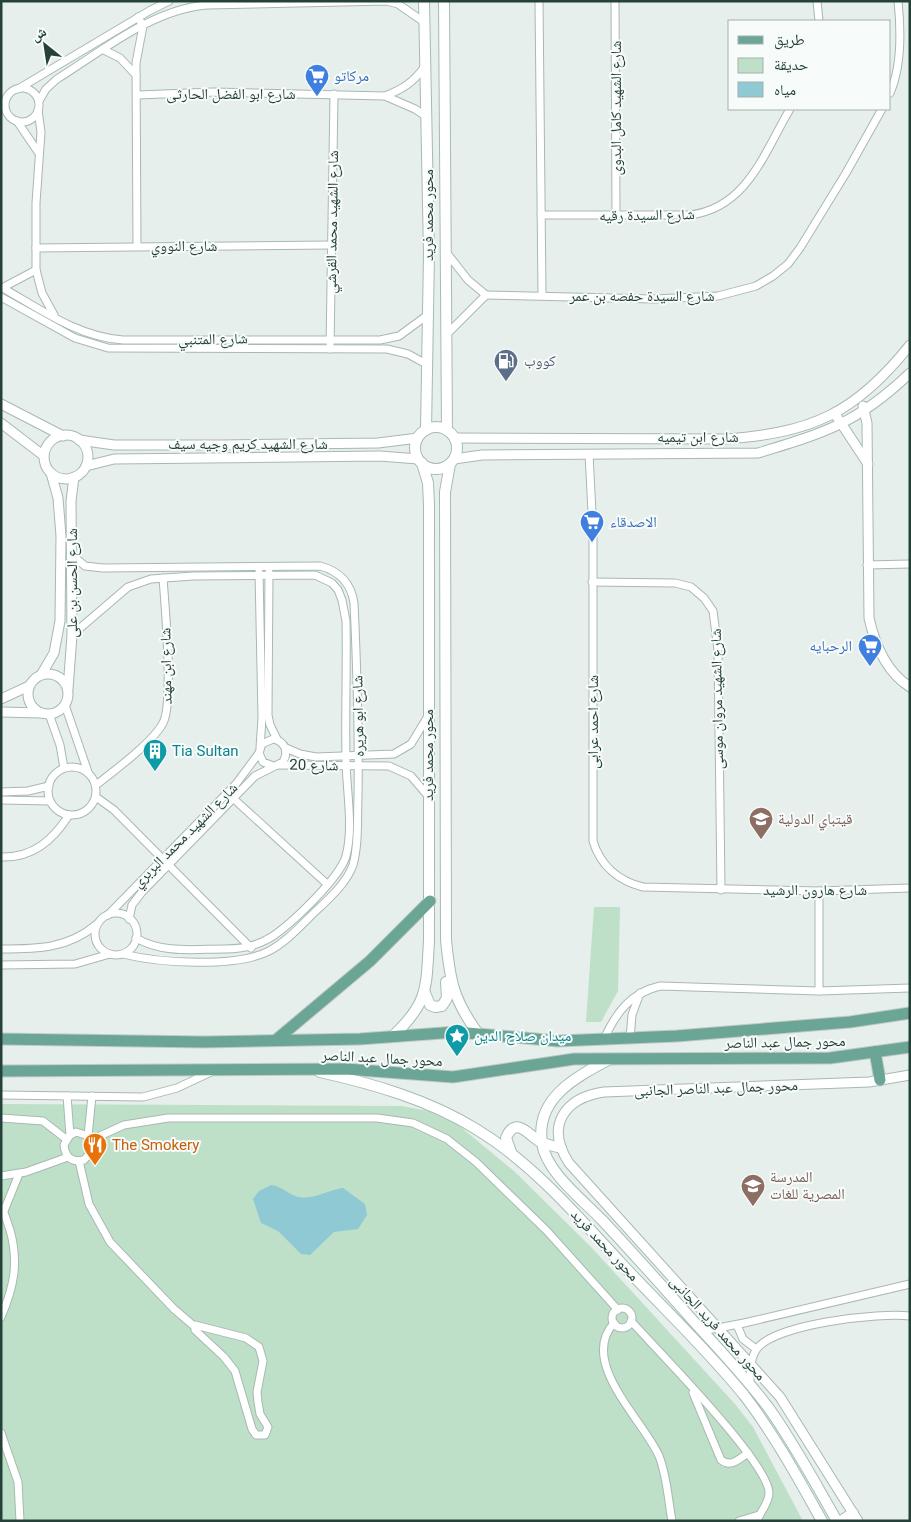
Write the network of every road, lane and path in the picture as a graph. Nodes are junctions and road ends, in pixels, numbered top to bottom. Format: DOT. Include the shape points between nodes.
graph roads {
  1 [pos="169,1"];
  2 [pos="424,1"];
  3 [pos="444,1"];
  4 [pos="539,1"];
  5 [pos="615,1"];
  6 [pos="817,1"];
  7 [pos="898,1"];
  8 [pos="377,2"];
  9 [pos="138,17"];
  10 [pos="819,20"];
  11 [pos="424,22"];
  12 [pos="143,26"];
  13 [pos="104,50"];
  14 [pos="426,66"];
  15 [pos="137,75"];
  16 [pos="15,90"];
  17 [pos="891,90"];
  18 [pos="334,94"];
  19 [pos="138,95"];
  20 [pos="385,96"];
  21 [pos="1,98"];
  22 [pos="38,101"];
  23 [pos="38,110"];
  24 [pos="789,110"];
  25 [pos="881,110"];
  26 [pos="4,111"];
  27 [pos="427,117"];
  28 [pos="17,121"];
  29 [pos="38,152"];
  30 [pos="541,215"];
  31 [pos="616,215"];
  32 [pos="332,245"];
  33 [pos="137,246"];
  34 [pos="36,248"];
  35 [pos="446,252"];
  36 [pos="36,270"];
  37 [pos="2,288"];
  38 [pos="486,296"];
  39 [pos="542,296"];
  40 [pos="1,297"];
  41 [pos="429,314"];
  42 [pos="56,318"];
  43 [pos="445,336"];
  44 [pos="330,338"];
  45 [pos="910,346"];
  46 [pos="330,349"];
  47 [pos="428,366"];
  48 [pos="910,373"];
  49 [pos="860,398"];
  50 [pos="1,404"];
  51 [pos="865,411"];
  52 [pos="834,414"];
  53 [pos="1,423"];
  54 [pos="840,425"];
  55 [pos="426,430"];
  56 [pos="447,430"];
  57 [pos="63,436"];
  58 [pos="418,438"];
  59 [pos="455,438"];
  60 [pos="79,440"];
  61 [pos="588,454"];
  62 [pos="44,456"];
  63 [pos="420,461"];
  64 [pos="452,461"];
  65 [pos="868,465"];
  66 [pos="86,466"];
  67 [pos="51,473"];
  68 [pos="74,477"];
  69 [pos="73,556"];
  70 [pos="910,564"];
  71 [pos="867,565"];
  72 [pos="259,566"];
  73 [pos="269,566"];
  74 [pos="259,575"];
  75 [pos="269,575"];
  76 [pos="164,578"];
  77 [pos="592,582"];
  78 [pos="72,635"];
  79 [pos="41,675"];
  80 [pos="29,686"];
  81 [pos="910,688"];
  82 [pos="68,689"];
  83 [pos="1,699"];
  84 [pos="65,705"];
  85 [pos="1,712"];
  86 [pos="45,714"];
  87 [pos="428,716"];
  88 [pos="277,739"];
  89 [pos="286,748"];
  90 [pos="259,750"];
  91 [pos="346,756"];
  92 [pos="359,756"];
  93 [pos="276,766"];
  94 [pos="346,766"];
  95 [pos="358,766"];
  96 [pos="64,768"];
  97 [pos="88,772"];
  98 [pos="96,785"];
  99 [pos="49,786"];
  100 [pos="1,792"];
  101 [pos="428,796"];
  102 [pos="96,797"];
  103 [pos="1,800"];
  104 [pos="235,800"];
  105 [pos="50,801"];
  106 [pos="69,814"];
  107 [pos="1,857"];
  108 [pos="163,858"];
  109 [pos="169,864"];
  110 [pos="327,884"];
  111 [pos="910,888"];
  112 [pos="721,890"];
  113 [pos="819,891"];
  114 [pos="430,901"];
  115 [pos="108,915"];
  116 [pos="130,918"];
  117 [pos="97,924"];
  118 [pos="136,938"];
  119 [pos="250,947"];
  120 [pos="1,949"];
  121 [pos="110,954"];
  122 [pos="123,954"];
  123 [pos="257,956"];
  124 [pos="1,965"];
  125 [pos="450,972"];
  126 [pos="910,988"];
  127 [pos="819,991"];
  128 [pos="425,993"];
  129 [pos="640,993"];
  130 [pos="910,1013"];
  131 [pos="477,1032"];
  132 [pos="393,1036"];
  133 [pos="630,1038"];
  134 [pos="1,1039"];
  135 [pos="604,1039"];
  136 [pos="276,1040"];
  137 [pos="910,1047"];
  138 [pos="875,1052"];
  139 [pos="610,1059"];
  140 [pos="310,1069"];
  141 [pos="214,1070"];
  142 [pos="1,1071"];
  143 [pos="910,1074"];
  144 [pos="880,1080"];
  145 [pos="1,1095"];
  146 [pos="67,1096"];
  147 [pos="92,1096"];
  148 [pos="1,1118"];
  149 [pos="68,1137"];
  150 [pos="90,1138"];
  151 [pos="542,1142"];
  152 [pos="561,1148"];
  153 [pos="511,1152"];
  154 [pos="68,1157"];
  155 [pos="79,1162"];
  156 [pos="19,1174"];
  157 [pos="1,1176"];
  158 [pos="2,1209"];
  159 [pos="910,1284"];
  160 [pos="618,1310"];
  161 [pos="910,1316"];
  162 [pos="1,1317"];
  163 [pos="632,1322"];
  164 [pos="614,1323"];
  165 [pos="737,1324"];
  166 [pos="194,1326"];
  167 [pos="719,1329"];
  168 [pos="702,1331"];
  169 [pos="756,1349"];
  170 [pos="751,1365"];
  171 [pos="688,1384"];
  172 [pos="750,1384"];
  173 [pos="1,1433"];
  174 [pos="748,1453"];
  175 [pos="856,1517"];
  176 [pos="758,1518"];
  177 [pos="20,1521"];
  178 [pos="672,1521"];
  179 [pos="739,1521"];
  180 [pos="822,1521"];
  181 [pos="839,1521"];
  1 -- 9 [label="street"];
  2 -- 11 [label="main road, محور محمد فريد"];
  3 -- 35 [label="main road, محور محمد فريد"];
  4 -- 30 [label="street"];
  5 -- 31 [label="street, شارع الشهيد كامل البدوى"];
  6 -- 10 [label="street"];
  7 -- 17 [label="street" via="899,51"];
  8 -- 11 [label="street" via="398,4"];
  8 -- 12 [label="street" via="196,6 174,11"];
  9 -- 12 [label="street"];
  9 -- 16 [label="street"];
  11 -- 14 [label="main road, محور محمد فريد"];
  12 -- 13 [label="street"];
  12 -- 15 [label="street" via="137,53"];
  13 -- 15 [label="street" via="120,58"];
  13 -- 22 [label="street" via="57,79"];
  14 -- 20 [label="street, شارع ابو الفضل الحارثى" via="407,86"];
  14 -- 27 [label="main road, محور محمد فريد"];
  15 -- 19 [label="street"];
  16 -- 21 [label="street"];
  16 -- 22 [label="street" via="31,91"];
  16 -- 26 [label="street" via="8,97"];
  18 -- 19 [label="street, شارع ابو الفضل الحارثى" via="213,92"];
  18 -- 20 [label="street, شارع ابو الفضل الحارثى"];
  18 -- 32 [label="street, شارع الشهيد محمد القرشي"];
  19 -- 33 [label="street"];
  20 -- 27 [label="street, شارع ابو الفضل الحارثى"];
  22 -- 23 [label="street"];
  23 -- 28 [label="street" via="30,120"];
  23 -- 29 [label="street" via="41,132"];
  24 -- 31 [label="street, شارع السيدة رقيه" via="745,186 720,207 690,215"];
  25 -- 39 [label="street, شارع السيدة حفصه بن عمر" via="800,248 788,264 756,286 718,296"];
  26 -- 28 [label="street"];
  27 -- 41 [label="main road, محور محمد فريد"];
  28 -- 29 [label="street"];
  29 -- 34 [label="street"];
  30 -- 31 [label="street, شارع السيدة رقيه"];
  30 -- 39 [label="street"];
  32 -- 33 [label="street, شارع النووي"];
  32 -- 44 [label="street, شارع الشهيد محمد القرشي"];
  33 -- 34 [label="street, شارع النووي"];
  34 -- 36 [label="street"];
  35 -- 38 [label="street" via="468,280"];
  35 -- 43 [label="main road, محور محمد فريد"];
  36 -- 37 [label="street"];
  36 -- 42 [label="street" via="42,293"];
  37 -- 42 [label="street, شارع المتنبي"];
  38 -- 39 [label="street, شارع السيدة حفصه بن عمر"];
  38 -- 43 [label="street"];
  40 -- 46 [label="street, شارع المتنبي" via="76,338 108,348"];
  41 -- 44 [label="street, شارع المتنبي" via="408,331 390,339"];
  41 -- 47 [label="main road, محور محمد فريد"];
  42 -- 44 [label="street, شارع المتنبي" via="82,331 112,340"];
  43 -- 56 [label="main road, محور محمد فريد"];
  44 -- 46 [label="street, شارع الشهيد محمد القرشي"];
  45 -- 49 [label="street, شارع ابن تيميه"];
  46 -- 47 [label="street, شارع المتنبي" via="397,351"];
  47 -- 55 [label="main road, محور محمد فريد"];
  48 -- 51 [label="street, شارع ابن تيميه"];
  49 -- 51 [label="street"];
  49 -- 52 [label="street, شارع ابن تيميه"];
  50 -- 57 [label="street"];
  51 -- 54 [label="street, شارع ابن تيميه"];
  51 -- 65 [label="street"];
  52 -- 54 [label="street"];
  52 -- 59 [label="street, شارع ابن تيميه" via="791,430 725,439"];
  53 -- 62 [label="street"];
  54 -- 61 [label="street, شارع ابن تيميه" via="794,444 758,453"];
  54 -- 65 [label="street"];
  55 -- 56 [label="main road" via="440,427"];
  55 -- 58 [label="main road"];
  56 -- 59 [label="main road"];
  57 -- 60 [label="street"];
  57 -- 62 [label="street" via="50,443"];
  58 -- 60 [label="street, شارع الشهيد كريم وجيه سيف" via="378,443 222,445 114,445"];
  58 -- 63 [label="main road" via="415,448"];
  59 -- 64 [label="main road" via="457,449"];
  60 -- 66 [label="street" via="87,451"];
  61 -- 64 [label="street, شارع ابن تيميه" via="482,455"];
  61 -- 77 [label="street, شارع احمد عرابى"];
  62 -- 67 [label="street"];
  63 -- 64 [label="main road" via="433,469"];
  63 -- 66 [label="street, شارع الشهيد كريم وجيه سيف" via="380,456 114,459"];
  63 -- 87 [label="main road, محور محمد فريد" via="428,483 429,505"];
  64 -- 125 [label="main road, محور محمد فريد" via="445,492 446,940"];
  65 -- 71 [label="street"];
  66 -- 68 [label="street"];
  67 -- 68 [label="street" via="66,479"];
  67 -- 79 [label="street, شارع الحسن بن على" via="58,498 61,536 60,621 54,653"];
  68 -- 69 [label="street, شارع الحسن بن على" via="71,501"];
  69 -- 72 [label="street, شارع ابو هريره" via="85,566 93,567"];
  69 -- 78 [label="street, شارع الحسن بن على"];
  70 -- 71 [label="street"];
  71 -- 81 [label="street" via="867,604 872,634 890,668"];
  72 -- 73 [label="street, شارع ابو هريره"];
  72 -- 74 [label="street"];
  73 -- 75 [label="street"];
  73 -- 92 [label="street, شارع ابو هريره" via="320,566 337,573 349,586 354,604"];
  74 -- 75 [label="street, شارع ابو هريره"];
  74 -- 76 [label="street, شارع ابو هريره"];
  74 -- 90 [label="street" via="262,718"];
  75 -- 88 [label="street" via="268,715"];
  75 -- 91 [label="street, شارع ابو هريره" via="315,575 332,583 342,600 346,621"];
  76 -- 78 [label="street, شارع ابو هريره" via="128,587"];
  76 -- 98 [label="street, شارع ابن مهند" via="168,685 164,721 121,765"];
  77 -- 112 [label="street, شارع احمد عرابى" via="592,798 596,851 611,870 632,884"];
  77 -- 112 [label="street, شارع الشهيد مروان موسى" via="684,585 704,598 713,611 718,650"];
  78 -- 82 [label="street, شارع الحسن بن على"];
  79 -- 80 [label="street"];
  79 -- 82 [label="street" via="58,676"];
  80 -- 83 [label="street"];
  80 -- 86 [label="street" via="31,706"];
  82 -- 84 [label="street"];
  84 -- 86 [label="street" via="56,712"];
  84 -- 97 [label="street"];
  85 -- 86 [label="street"];
  86 -- 96 [label="street" via="60,745"];
  87 -- 92 [label="street, شارع 20" via="415,738 400,752"];
  87 -- 101 [label="main road, محور محمد فريد"];
  88 -- 89 [label="street"];
  88 -- 90 [label="street" via="265,741"];
  89 -- 91 [label="street, شارع 20" via="308,756"];
  89 -- 93 [label="street" via="285,758"];
  90 -- 93 [label="street" via="263,762"];
  90 -- 108 [label="street, شارع الشهيد محمد البربري" via="236,784"];
  91 -- 92 [label="street, شارع 20"];
  91 -- 94 [label="street, شارع ابو هريره"];
  92 -- 95 [label="street, شارع ابو هريره"];
  93 -- 94 [label="street, شارع 20"];
  93 -- 104 [label="street, شارع الشهيد محمد البربري" via="256,776"];
  94 -- 95 [label="street, شارع 20"];
  94 -- 110 [label="street, شارع ابو هريره" via="347,850 341,867"];
  95 -- 101 [label="street, شارع 20" via="401,769"];
  95 -- 123 [label="street, شارع ابو هريره" via="356,845 352,867 331,896 283,941"];
  96 -- 97 [label="street" via="76,767"];
  96 -- 99 [label="street" via="54,775"];
  97 -- 98 [label="street"];
  98 -- 102 [label="street"];
  99 -- 100 [label="street"];
  99 -- 105 [label="street"];
  101 -- 114 [label="main road, محور محمد فريد"];
  102 -- 106 [label="street" via="86,811"];
  102 -- 108 [label="street" via="114,810"];
  103 -- 105 [label="street"];
  104 -- 109 [label="street, شارع الشهيد محمد البربري"];
  104 -- 110 [label="street"];
  105 -- 106 [label="street" via="58,810"];
  106 -- 107 [label="street" via="44,845 26,854"];
  108 -- 109 [label="street"];
  108 -- 115 [label="street, شارع الشهيد محمد البربري"];
  109 -- 116 [label="street, شارع الشهيد محمد البربري" via="136,899"];
  109 -- 119 [label="street"];
  110 -- 119 [label="street, شارع ابو هريره" via="283,928"];
  111 -- 113 [label="street, شارع هارون الرشيد"];
  112 -- 113 [label="street, شارع هارون الرشيد"];
  113 -- 127 [label="street"];
  114 -- 128 [label="main road, محور محمد فريد"];
  114 -- 136 [label="main road" via="370,961"];
  115 -- 116 [label="street"];
  115 -- 117 [label="street"];
  116 -- 118 [label="street"];
  117 -- 120 [label="street" via="58,946"];
  117 -- 121 [label="street" via="96,942"];
  118 -- 119 [label="street, شارع ابو هريره" via="166,949"];
  118 -- 122 [label="street" via="132,947"];
  119 -- 123 [label="street"];
  121 -- 122 [label="street"];
  121 -- 124 [label="street" via="75,964"];
  122 -- 123 [label="street, شارع ابو هريره" via="165,960 235,960"];
  125 -- 128 [label="main road" via="444,1004 432,1006"];
  125 -- 131 [label="main road, محور محمد فريد" via="458,1004"];
  126 -- 127 [label="street"];
  127 -- 129 [label="street" via="660,986"];
  128 -- 132 [label="main road, محور محمد فريد" via="415,1014"];
  129 -- 133 [label="street" via="632,1015"];
  129 -- 135 [label="street" via="623,1007"];
  130 -- 133 [label="main road, محور جمال عبد الناصر" via="850,1022"];
  131 -- 132 [label="main road, محور جمال عبد الناصر"];
  131 -- 135 [label="main road, محور جمال عبد الناصر" via="546,1041"];
  132 -- 136 [label="main road, محور جمال عبد الناصر"];
  133 -- 135 [label="main road, محور جمال عبد الناصر"];
  134 -- 136 [label="main road, محور جمال عبد الناصر"];
  137 -- 138 [label="main road, محور جمال عبد الناصر"];
  138 -- 139 [label="main road, محور جمال عبد الناصر" via="830,1058"];
  138 -- 144 [label="main road"];
  139 -- 140 [label="main road, محور جمال عبد الناصر" via="555,1061 453,1076"];
  139 -- 151 [label="main road, محور محمد فريد" via="572,1080 555,1095 543,1118"];
  140 -- 141 [label="main road, محور جمال عبد الناصر"];
  140 -- 153 [label="main road, محور محمد فريد" via="377,1086 430,1106 477,1129"];
  141 -- 142 [label="main road, محور جمال عبد الناصر"];
  141 -- 147 [label="street" via="183,1086 152,1096"];
  143 -- 144 [label="street, محور جمال عبد الناصر الجانبى"];
  144 -- 152 [label="street, محور جمال عبد الناصر الجانبى" via="592,1094 576,1100 566,1110 560,1122"];
  145 -- 146 [label="street"];
  146 -- 147 [label="street"];
  146 -- 149 [label="street"];
  147 -- 150 [label="street"];
  148 -- 149 [label="street" via="43,1121"];
  149 -- 150 [label="street" via="76,1132"];
  149 -- 154 [label="street" via="64,1152"];
  150 -- 155 [label="street" via="93,1145 89,1156"];
  150 -- 160 [label="street" via="124,1125 168,1118 377,1118 413,1124 447,1140 476,1162 547,1231"];
  151 -- 152 [label="main road"];
  151 -- 153 [label="main road" via="524,1129 515,1128 506,1138"];
  151 -- 168 [label="main road, محور محمد فريد" via="547,1159 556,1172"];
  152 -- 167 [label="street, محور محمد فريد الجانبى" via="569,1163"];
  153 -- 180 [label="main road, محور محمد فريد" via="566,1203 742,1394 776,1440"];
  154 -- 155 [label="street"];
  154 -- 156 [label="street"];
  155 -- 166 [label="street" via="89,1204 110,1242"];
  156 -- 157 [label="street"];
  156 -- 158 [label="street"];
  158 -- 162 [label="street" via="16,1258 12,1288"];
  159 -- 165 [label="street"];
  160 -- 163 [label="street" via="629,1311"];
  160 -- 164 [label="street" via="613,1315"];
  161 -- 169 [label="street" via="881,1315 830,1322 784,1332"];
  163 -- 164 [label="street" via="623,1328"];
  163 -- 171 [label="street"];
  164 -- 178 [label="street" via="606,1334 604,1349 608,1375 658,1455"];
  165 -- 167 [label="street"];
  165 -- 169 [label="street" via="743,1339"];
  166 -- 166 [label="street" via="232,1367 253,1432 258,1436 265,1435 268,1427 260,1414 257,1392 263,1361 259,1347 246,1338"];
  167 -- 168 [label="street"];
  167 -- 170 [label="street, محور محمد فريد الجانبى"];
  168 -- 172 [label="main road, محور محمد فريد"];
  169 -- 170 [label="street"];
  170 -- 172 [label="street"];
  170 -- 175 [label="street, محور محمد فريد الجانبى" via="780,1397"];
  171 -- 174 [label="street"];
  171 -- 174 [label="street" via="721,1460 732,1464"];
  172 -- 181 [label="main road, محور محمد فريد" via="784,1431"];
  173 -- 177 [label="street" via="18,1482"];
  174 -- 176 [label="street" via="769,1490 767,1502"];
  175 -- 181 [label="main road"];
  176 -- 179 [label="street"];
}
